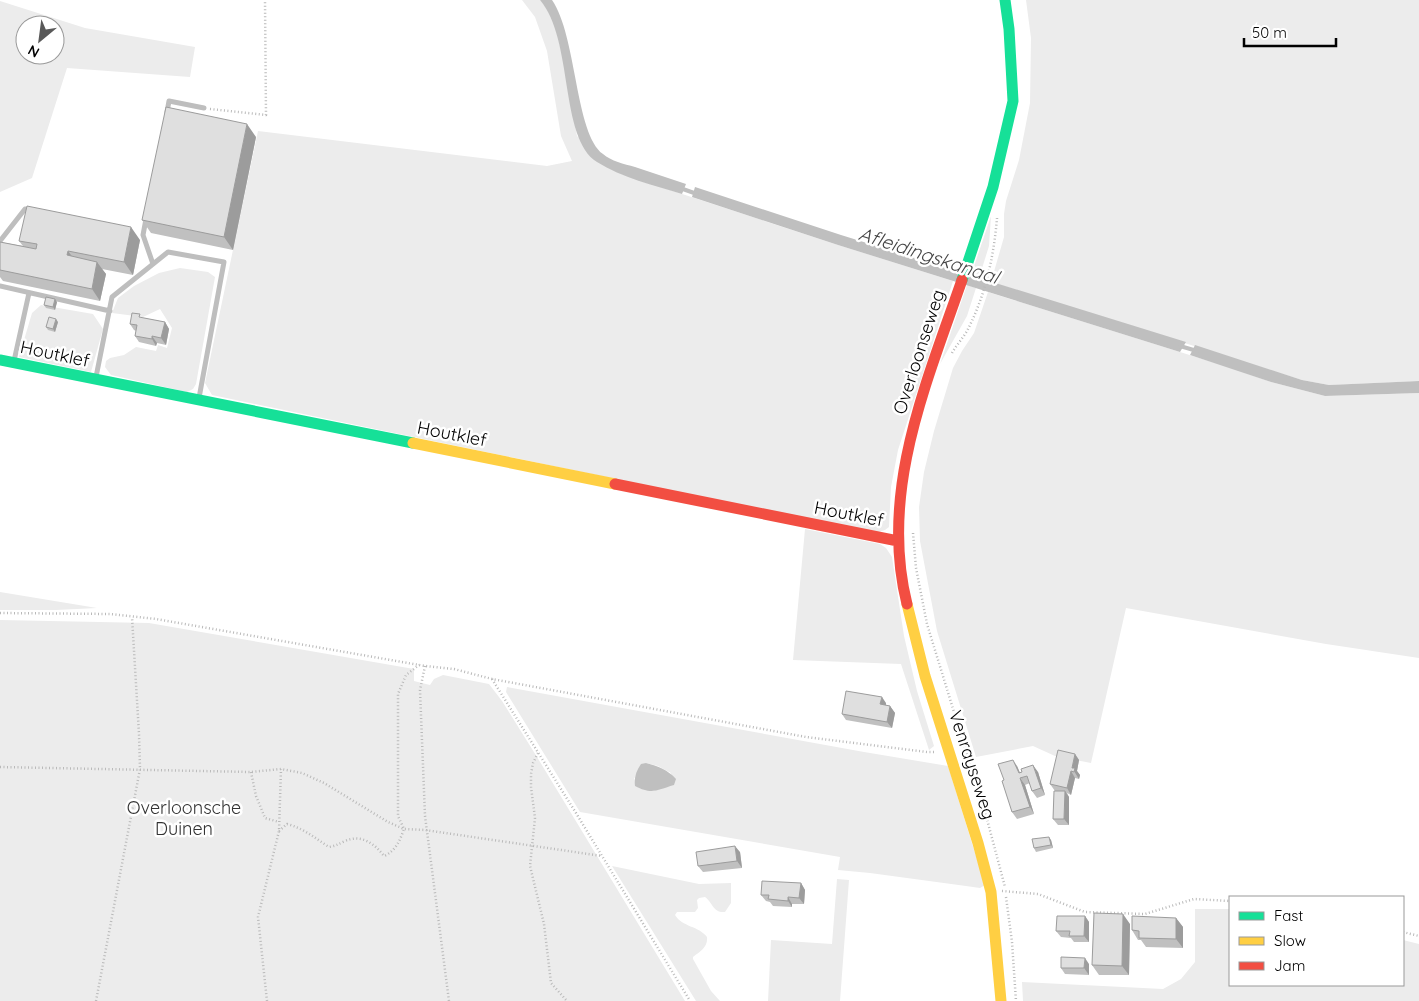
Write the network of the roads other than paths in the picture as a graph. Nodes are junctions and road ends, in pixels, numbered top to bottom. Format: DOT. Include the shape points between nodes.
graph roads {
  1 [pos="1005,0"];
  2 [pos="204,108"];
  3 [pos="165,120"];
  4 [pos="34,211"];
  5 [pos="147,216"];
  6 [pos="134,233"];
  7 [pos="143,235"];
  8 [pos="0,241"];
  9 [pos="154,264"];
  10 [pos="0,286"];
  11 [pos="29,293"];
  12 [pos="110,311"];
  13 [pos="0,360"];
  14 [pos="13,363"];
  15 [pos="96,380"];
  16 [pos="198,401"];
  17 [pos="898,542"];
  18 [pos="1001,1001"];
  1 -- 17 [label="street, Overloonseweg" via="1013,101 993,187 915,417 902,476"];
  2 -- 3 [label="lane" via="169,101"];
  4 -- 8 [label="lane" via="26,209"];
  5 -- 7 [label="lane"];
  6 -- 7 [label="lane"];
  7 -- 9 [label="lane"];
  9 -- 12 [label="lane" via="112,297"];
  9 -- 16 [label="lane" via="168,252 224,262"];
  10 -- 11 [label="lane"];
  11 -- 12 [label="lane"];
  11 -- 14 [label="lane"];
  12 -- 15 [label="lane"];
  13 -- 14 [label="street, Houtklef"];
  14 -- 15 [label="street, Houtklef"];
  15 -- 16 [label="street, Houtklef"];
  16 -- 17 [label="street, Houtklef"];
  17 -- 18 [label="street, Venrayseweg" via="902,584 925,676 991,892"];
}
